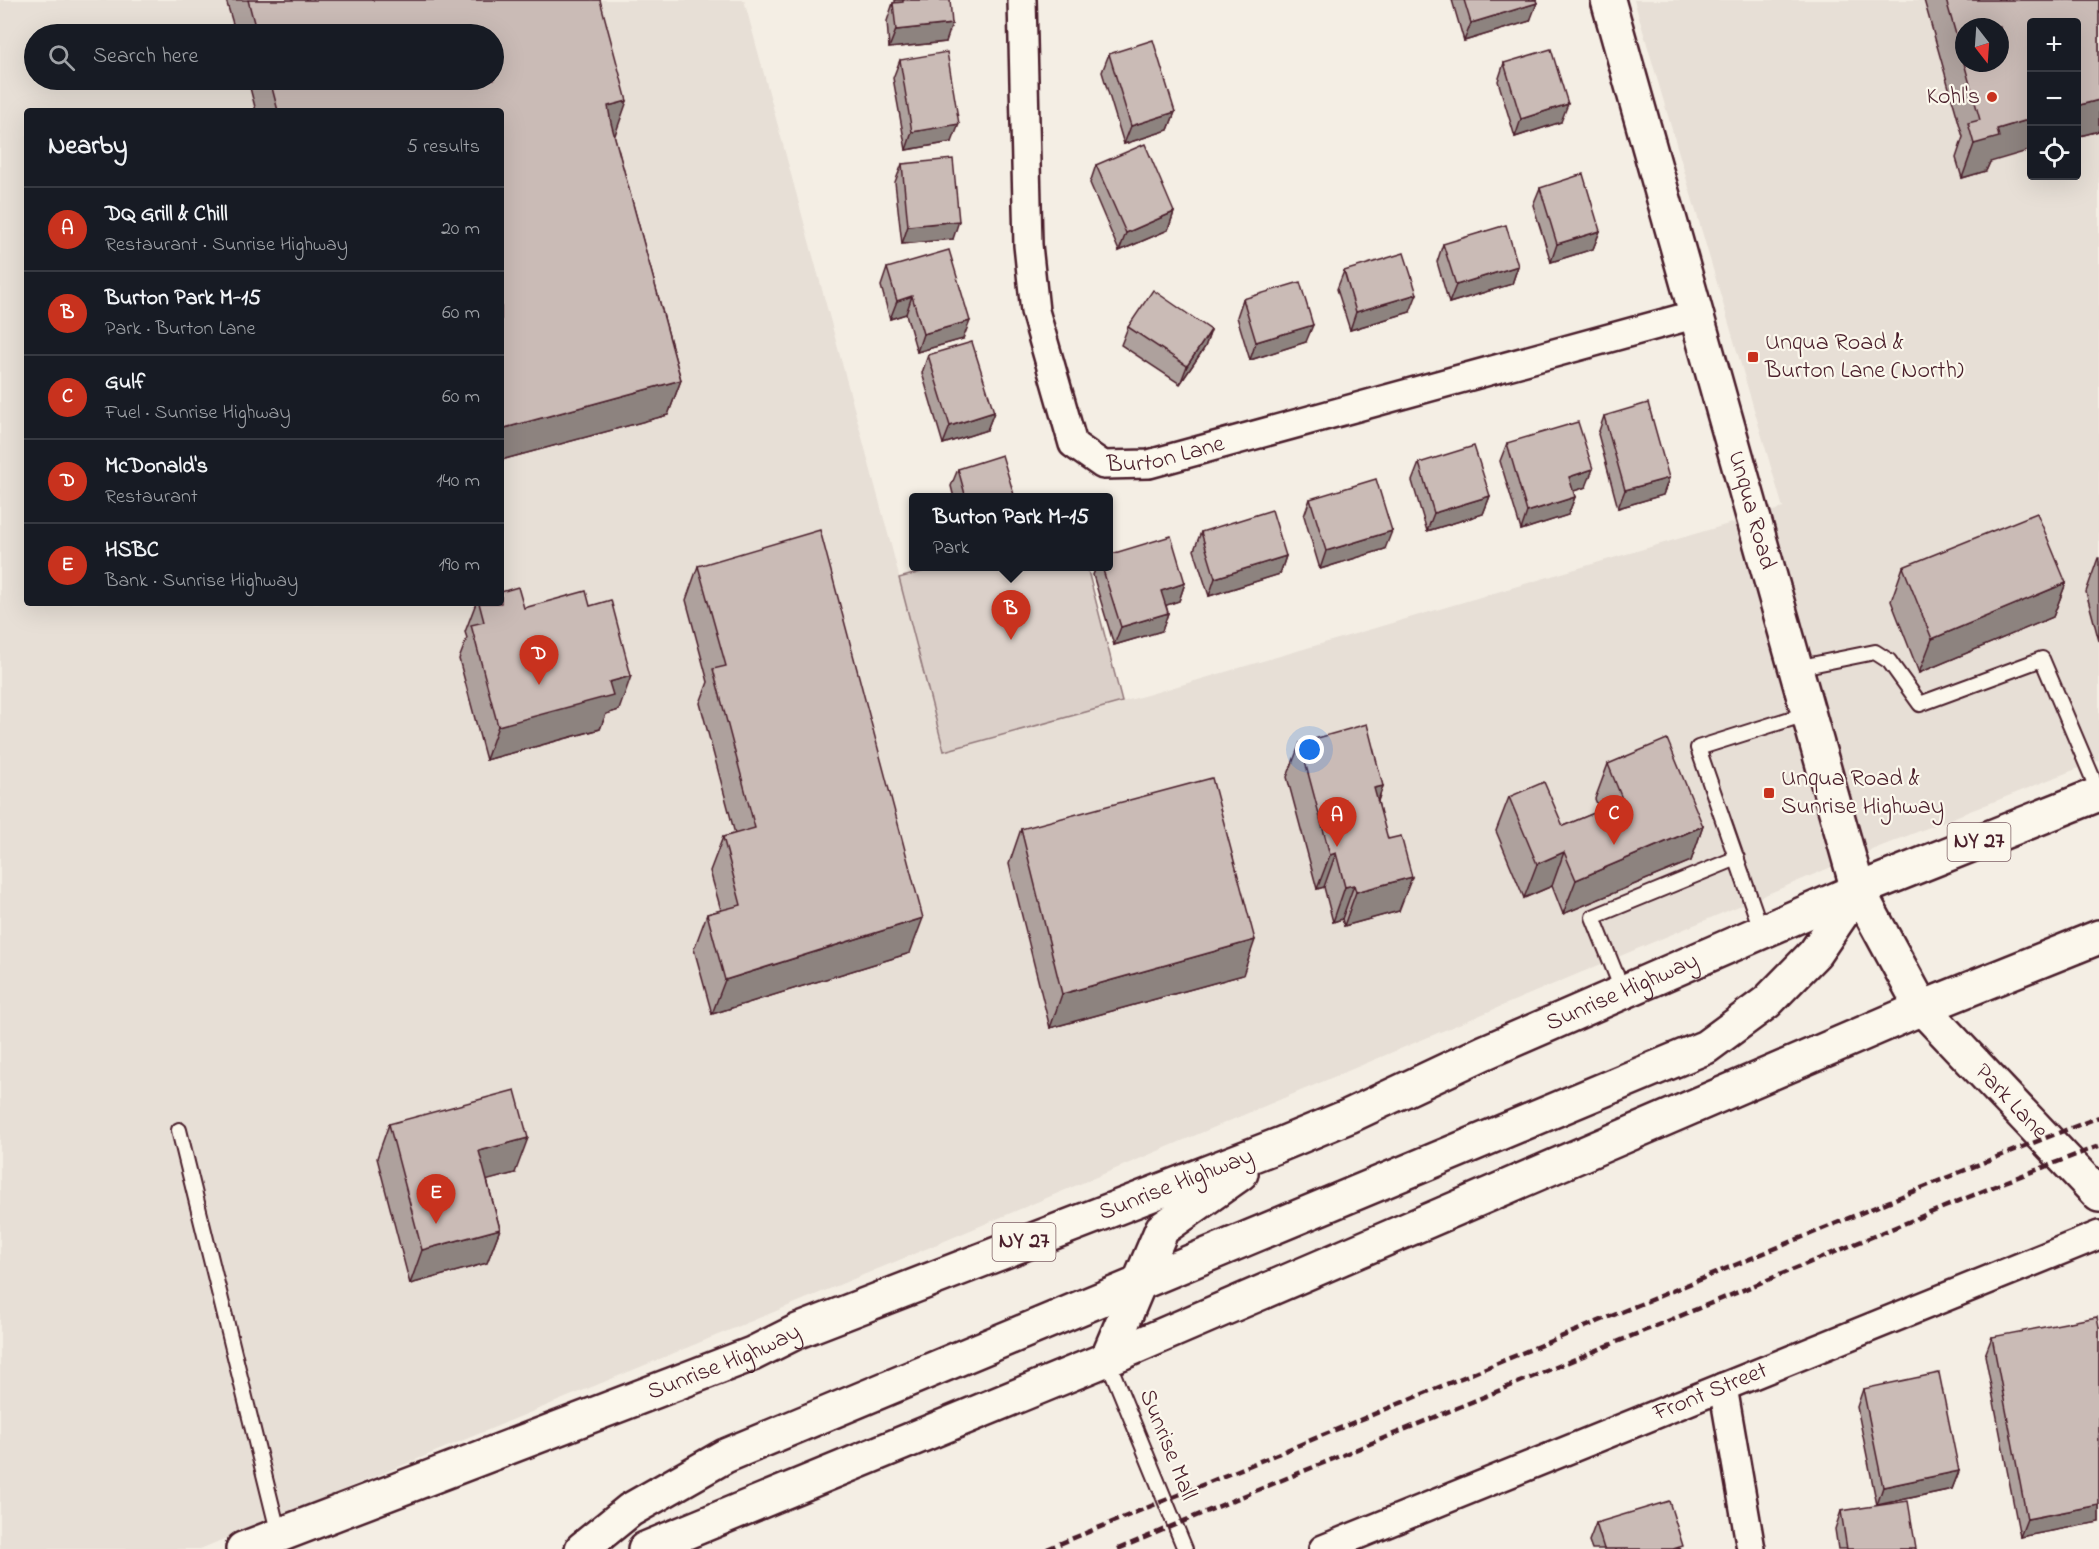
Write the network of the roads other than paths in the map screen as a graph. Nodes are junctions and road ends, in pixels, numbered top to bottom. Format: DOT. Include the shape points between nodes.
graph roads {
  1 [pos="1022,0"];
  2 [pos="1608,0"];
  3 [pos="1697,314"];
  4 [pos="1796,668"];
  5 [pos="1809,713"];
  6 [pos="2099,794"];
  7 [pos="1737,858"];
  8 [pos="1858,890"];
  9 [pos="1762,932"];
  10 [pos="2099,937"];
  11 [pos="1623,992"];
  12 [pos="1922,1008"];
  13 [pos="179,1130"];
  14 [pos="1279,1145"];
  15 [pos="2099,1195"];
  16 [pos="2099,1235"];
  17 [pos="1138,1284"];
  18 [pos="1107,1359"];
  19 [pos="1723,1387"];
  20 [pos="282,1544"];
  21 [pos="243,1549"];
  22 [pos="582,1549"];
  23 [pos="645,1549"];
  24 [pos="1185,1549"];
  25 [pos="1323,1549"];
  26 [pos="1751,1549"];
  1 -- 3 [label="street, Burton Lane" via="1028,245 1035,311 1073,444 1103,465 1149,464"];
  2 -- 3 [label="main road, Unqua Road"];
  3 -- 4 [label="main road, Unqua Road"];
  4 -- 5 [label="main road, Unqua Road"];
  4 -- 6 [label="lane" via="1875,652 1889,661 1920,704 2042,659"];
  5 -- 7 [label="lane" via="1698,748"];
  5 -- 8 [label="main road, Unqua Road"];
  6 -- 8 [label="main road, Sunrise Highway / NY 27"];
  7 -- 9 [label="lane"];
  7 -- 11 [label="lane" via="1593,916"];
  8 -- 9 [label="main road, Sunrise Highway / NY 27"];
  8 -- 12 [label="main road, Unqua Road"];
  8 -- 17 [label="main road" via="1815,953 1767,1002 1706,1047"];
  9 -- 11 [label="main road, Sunrise Highway / NY 27"];
  10 -- 12 [label="main road"];
  11 -- 14 [label="main road, Sunrise Highway / NY 27"];
  12 -- 15 [label="main road, Park Lane"];
  12 -- 18 [label="main road"];
  13 -- 20 [label="lane"];
  14 -- 17 [label="main road" via="1162,1229"];
  14 -- 20 [label="main road, Sunrise Highway / NY 27" via="798,1331 741,1358"];
  16 -- 19 [label="street, Front Street"];
  17 -- 18 [label="main road"];
  17 -- 22 [label="main road" via="725,1456 630,1510"];
  18 -- 23 [label="main road"];
  18 -- 24 [label="lane, Sunrise Mall"];
  19 -- 25 [label="street, Front Street"];
  19 -- 26 [label="street"];
  20 -- 21 [label="main road, Sunrise Highway / NY 27"];
}
